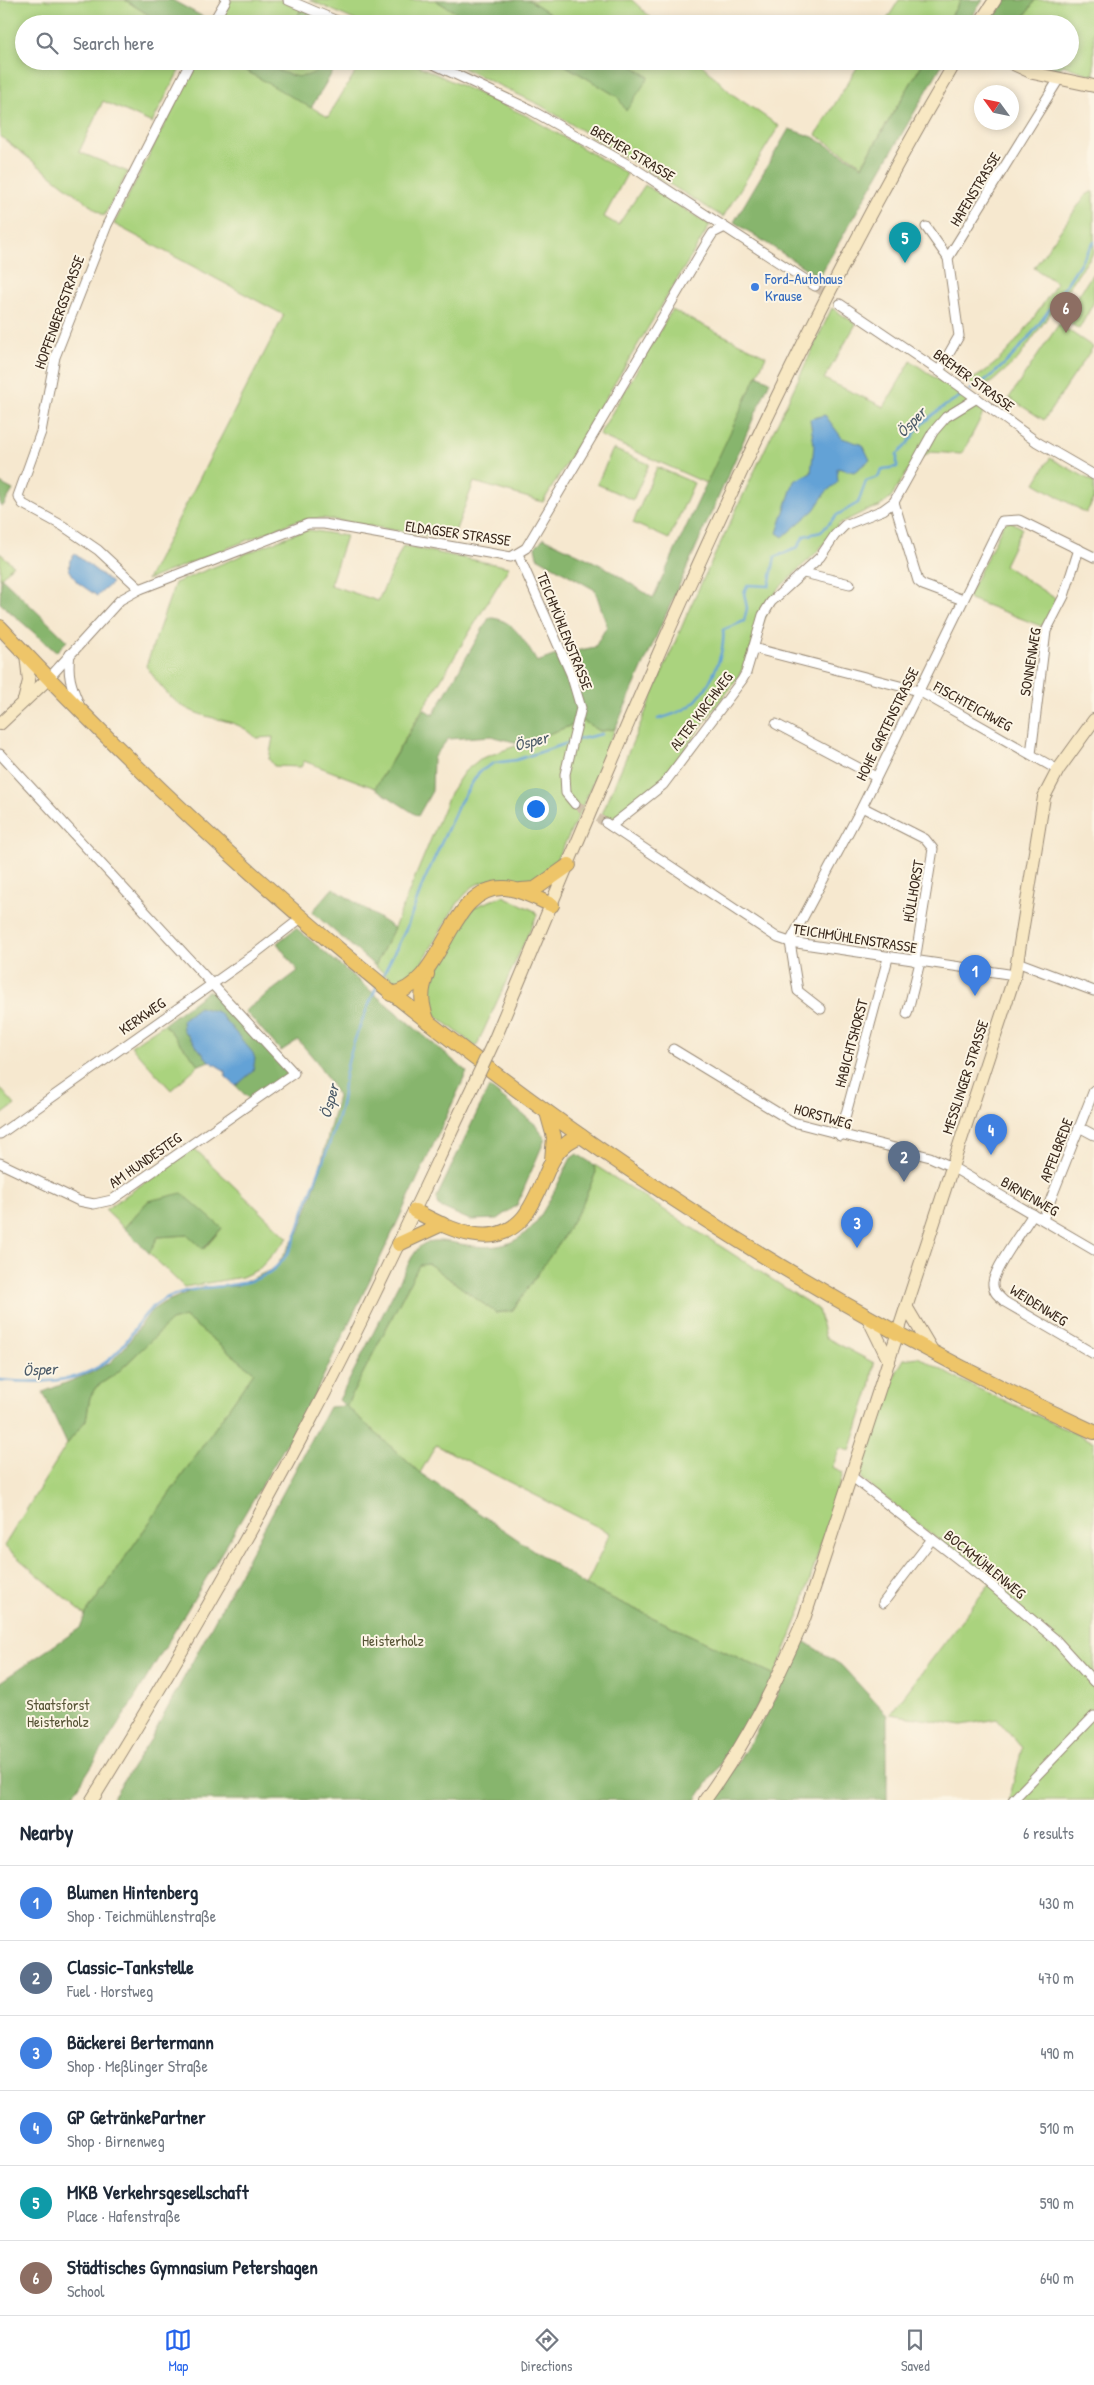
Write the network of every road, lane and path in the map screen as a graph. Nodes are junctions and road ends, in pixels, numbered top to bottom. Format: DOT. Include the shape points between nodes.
graph roads {
  1 [pos="226,0"];
  2 [pos="288,0"];
  3 [pos="995,0"];
  4 [pos="217,15"];
  5 [pos="323,15"];
  6 [pos="985,15"];
  7 [pos="186,70"];
  8 [pos="446,70"];
  9 [pos="951,70"];
  10 [pos="1026,70"];
  11 [pos="1059,79"];
  12 [pos="1094,86"];
  13 [pos="926,227"];
  14 [pos="723,228"];
  15 [pos="948,258"];
  16 [pos="815,286"];
  17 [pos="840,304"];
  18 [pos="939,371"];
  19 [pos="975,397"];
  20 [pos="1094,475"];
  21 [pos="894,502"];
  22 [pos="1079,549"];
  23 [pos="518,554"];
  24 [pos="1094,557"];
  25 [pos="804,572"];
  26 [pos="850,584"];
  27 [pos="140,589"];
  28 [pos="962,600"];
  29 [pos="0,627"];
  30 [pos="754,648"];
  31 [pos="26,654"];
  32 [pos="70,654"];
  33 [pos="49,678"];
  34 [pos="919,691"];
  35 [pos="23,702"];
  36 [pos="82,710"];
  37 [pos="1094,720"];
  38 [pos="0,724"];
  39 [pos="776,724"];
  40 [pos="0,754"];
  41 [pos="1031,754"];
  42 [pos="1058,770"];
  43 [pos="876,778"];
  44 [pos="575,804"];
  45 [pos="862,807"];
  46 [pos="608,824"];
  47 [pos="569,865"];
  48 [pos="518,890"];
  49 [pos="552,905"];
  50 [pos="301,919"];
  51 [pos="790,942"];
  52 [pos="888,958"];
  53 [pos="918,962"];
  54 [pos="1017,962"];
  55 [pos="431,964"];
  56 [pos="1014,975"];
  57 [pos="212,983"];
  58 [pos="1094,991"];
  59 [pos="390,992"];
  60 [pos="821,1010"];
  61 [pos="907,1014"];
  62 [pos="429,1024"];
  63 [pos="673,1049"];
  64 [pos="1094,1090"];
  65 [pos="547,1112"];
  66 [pos="1079,1127"];
  67 [pos="0,1134"];
  68 [pos="1094,1134"];
  69 [pos="580,1136"];
  70 [pos="840,1136"];
  71 [pos="552,1160"];
  72 [pos="0,1163"];
  73 [pos="952,1167"];
  74 [pos="415,1211"];
  75 [pos="1033,1214"];
  76 [pos="1043,1219"];
  77 [pos="442,1224"];
  78 [pos="399,1244"];
  79 [pos="1094,1250"];
  80 [pos="907,1308"];
  81 [pos="868,1318"];
  82 [pos="899,1334"];
  83 [pos="933,1352"];
  84 [pos="1094,1354"];
  85 [pos="889,1361"];
  86 [pos="1094,1432"];
  87 [pos="851,1476"];
  88 [pos="932,1539"];
  89 [pos="883,1603"];
  90 [pos="1094,1682"];
  91 [pos="1094,1716"];
  92 [pos="92,1800"];
  93 [pos="705,1800"];
  94 [pos="1013,1800"];
  1 -- 4 [label="street"];
  2 -- 5 [label="street"];
  3 -- 6 [label="main road"];
  7 -- 27 [label="street, HOPFENBERGSTRASSE" via="107,225 55,357 41,432 18,496 23,504 98,550"];
  8 -- 14 [label="street, BREMER STRASSE" via="529,109 642,173"];
  9 -- 47 [label="main road" via="860,229 780,388 660,651"];
  10 -- 11 [label="main road"];
  11 -- 12 [label="main road"];
  11 -- 15 [label="street, HAFENSTRASSE"];
  13 -- 15 [label="street, HAFENSTRASSE"];
  14 -- 16 [label="street, BREMER STRASSE"];
  14 -- 23 [label="street, ELDAGSER STRASSE" via="713,233 706,244 526,548"];
  15 -- 18 [label="street, HAFENSTRASSE" via="959,336"];
  17 -- 18 [label="street, BREMER STRASSE"];
  18 -- 19 [label="street, BREMER STRASSE"];
  19 -- 20 [label="street, BREMER STRASSE" via="1037,442"];
  19 -- 21 [label="street" via="933,432"];
  21 -- 25 [label="street, ALTER KIRCHWEG" via="846,525"];
  21 -- 28 [label="street" via="918,581"];
  22 -- 24 [label="street"];
  22 -- 28 [label="street, HOHE GARTENSTRASSE" via="1019,520 1002,520"];
  22 -- 41 [label="street, SONNENWEG" via="1064,596 1046,631"];
  23 -- 27 [label="street, ELDAGSER STRASSE" via="511,557 324,524 308,524"];
  23 -- 44 [label="street, TEICHMÜHLENSTRASSE" via="571,674 581,708 565,774 566,793"];
  25 -- 26 [label="street"];
  25 -- 30 [label="street, ALTER KIRCHWEG" via="771,602 763,615"];
  27 -- 32 [label="street, ELDAGSER STRASSE" via="120,600"];
  28 -- 34 [label="street, HOHE GARTENSTRASSE"];
  29 -- 31 [label="main road"];
  30 -- 34 [label="street, FISCHTEICHWEG"];
  30 -- 46 [label="street, ALTER KIRCHWEG" via="742,680 663,785"];
  31 -- 33 [label="main road"];
  31 -- 35 [label="main road" via="29,681"];
  32 -- 33 [label="street, ELDAGSER STRASSE"];
  32 -- 36 [label="street" via="70,684"];
  33 -- 35 [label="main road"];
  33 -- 36 [label="main road"];
  34 -- 41 [label="street, FISCHTEICHWEG"];
  34 -- 43 [label="street, HOHE GARTENSTRASSE"];
  35 -- 38 [label="main road"];
  36 -- 50 [label="main road"];
  37 -- 42 [label="main road, MESSLINGER STRASSE"];
  39 -- 43 [label="street"];
  40 -- 57 [label="street"];
  41 -- 42 [label="street, FISCHTEICHWEG"];
  42 -- 54 [label="main road, MESSLINGER STRASSE" via="1044,797"];
  43 -- 45 [label="street, HOHE GARTENSTRASSE"];
  45 -- 51 [label="street, HOHE GARTENSTRASSE"];
  45 -- 53 [label="street, HÜLLHORST" via="932,845 933,858"];
  46 -- 51 [label="street, TEICHMÜHLENSTRASSE" via="778,938"];
  47 -- 48 [label="main road" via="535,889"];
  47 -- 49 [label="main road"];
  48 -- 49 [label="main road"];
  48 -- 55 [label="main road" via="497,888 473,900"];
  49 -- 74 [label="main road, bridge" via="494,1041"];
  50 -- 57 [label="street, KERKWEG"];
  50 -- 59 [label="main road"];
  51 -- 52 [label="street, TEICHMÜHLENSTRASSE"];
  51 -- 60 [label="street" via="798,991"];
  52 -- 53 [label="street, TEICHMÜHLENSTRASSE"];
  52 -- 70 [label="street, HABICHTSHORST"];
  53 -- 56 [label="street, TEICHMÜHLENSTRASSE"];
  53 -- 61 [label="street"];
  54 -- 56 [label="main road, MESSLINGER STRASSE"];
  54 -- 58 [label="street"];
  55 -- 59 [label="main road" via="408,988"];
  55 -- 62 [label="main road" via="420,1001"];
  56 -- 73 [label="main road, MESSLINGER STRASSE"];
  57 -- 67 [label="street, KERKWEG"];
  57 -- 72 [label="street, AM HUNDESTEG" via="294,1073 112,1200 94,1204 79,1201"];
  59 -- 62 [label="main road"];
  62 -- 65 [label="main road"];
  63 -- 70 [label="street, HORSTWEG" via="783,1118"];
  64 -- 66 [label="street, APFELBREDE"];
  65 -- 69 [label="main road"];
  65 -- 71 [label="main road" via="554,1137"];
  66 -- 68 [label="street"];
  66 -- 76 [label="street, APFELBREDE"];
  69 -- 71 [label="main road" via="564,1145"];
  69 -- 81 [label="main road" via="706,1220"];
  70 -- 73 [label="street, HORSTWEG" via="930,1157"];
  71 -- 77 [label="main road" via="528,1211 510,1229 476,1236"];
  73 -- 75 [label="street, BIRNENWEG"];
  73 -- 80 [label="main road, MESSLINGER STRASSE"];
  74 -- 77 [label="main road"];
  74 -- 78 [label="main road"];
  75 -- 76 [label="street, BIRNENWEG"];
  75 -- 84 [label="street, WEIDENWEG" via="998,1269 993,1283 995,1292 1005,1302"];
  76 -- 79 [label="street, BIRNENWEG"];
  77 -- 78 [label="main road"];
  78 -- 92 [label="main road" via="257,1520"];
  80 -- 82 [label="main road, MESSLINGER STRASSE"];
  80 -- 83 [label="main road"];
  81 -- 82 [label="main road"];
  81 -- 85 [label="main road"];
  82 -- 83 [label="main road"];
  82 -- 85 [label="main road, MESSLINGER STRASSE"];
  83 -- 86 [label="main road"];
  85 -- 87 [label="main road, MESSLINGER STRASSE"];
  87 -- 88 [label="street, BOCKMÜHLENWEG"];
  87 -- 93 [label="main road, MESSLINGER STRASSE" via="804,1619 775,1685 744,1743"];
  88 -- 89 [label="street"];
  88 -- 90 [label="street, BOCKMÜHLENWEG" via="1055,1638"];
  91 -- 94 [label="street"];
}
